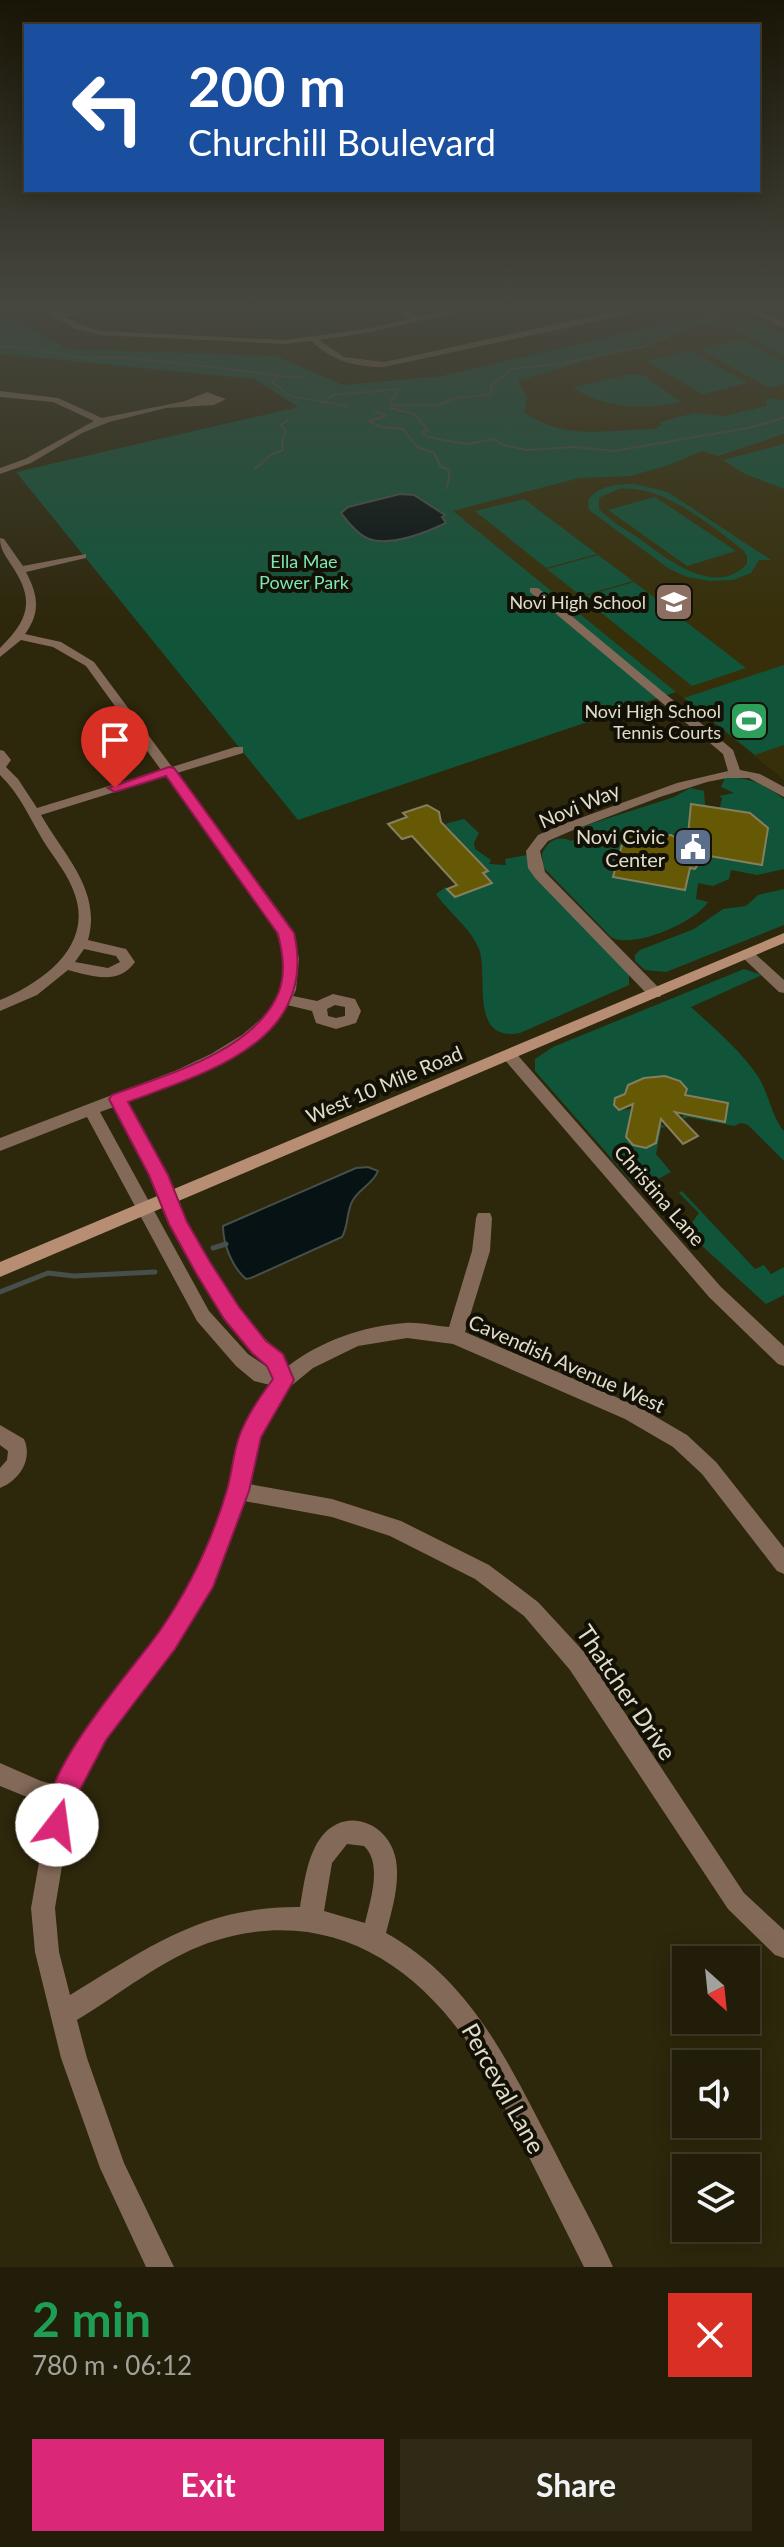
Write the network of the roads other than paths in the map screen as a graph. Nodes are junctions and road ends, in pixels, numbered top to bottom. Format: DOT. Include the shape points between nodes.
graph roads {
  1 [pos="81,412"];
  2 [pos="144,412"];
  3 [pos="101,421"];
  4 [pos="0,471"];
  5 [pos="0,541"];
  6 [pos="82,556"];
  7 [pos="21,570"];
  8 [pos="534,590"];
  9 [pos="19,636"];
  10 [pos="0,654"];
  11 [pos="239,750"];
  12 [pos="0,754"];
  13 [pos="0,768"];
  14 [pos="169,771"];
  15 [pos="735,774"];
  16 [pos="784,793"];
  17 [pos="33,813"];
  18 [pos="784,938"];
  19 [pos="80,943"];
  20 [pos="747,954"];
  21 [pos="65,964"];
  22 [pos="784,988"];
  23 [pos="655,993"];
  24 [pos="284,999"];
  25 [pos="0,1006"];
  26 [pos="319,1007"];
  27 [pos="509,1055"];
  28 [pos="118,1099"];
  29 [pos="91,1110"];
  30 [pos="0,1145"];
  31 [pos="142,1146"];
  32 [pos="115,1156"];
  33 [pos="169,1199"];
  34 [pos="146,1209"];
  35 [pos="484,1218"];
  36 [pos="203,1267"];
  37 [pos="0,1270"];
  38 [pos="180,1278"];
  39 [pos="455,1336"];
  40 [pos="784,1358"];
  41 [pos="284,1380"];
  42 [pos="0,1434"];
  43 [pos="0,1479"];
  44 [pos="238,1491"];
  45 [pos="784,1564"];
  46 [pos="0,1774"];
  47 [pos="62,1798"];
  48 [pos="310,1919"];
  49 [pos="373,1937"];
  50 [pos="784,1946"];
  51 [pos="61,2015"];
  52 [pos="160,2267"];
  53 [pos="599,2267"];
  1 -- 3 [label="street"];
  2 -- 3 [label="street"];
  3 -- 4 [label="street" via="33,461"];
  5 -- 7 [label="street"];
  6 -- 7 [label="street"];
  7 -- 9 [label="street" via="33,594 32,613"];
  8 -- 15 [label="street" via="729,753"];
  9 -- 10 [label="street"];
  9 -- 14 [label="street" via="57,644 86,661"];
  11 -- 14 [label="street"];
  12 -- 13 [label="street" via="5,760"];
  13 -- 17 [label="street"];
  14 -- 17 [label="street"];
  14 -- 24 [label="street" via="286,933 292,969"];
  15 -- 16 [label="street" via="759,778"];
  15 -- 23 [label="street, Novi Way" via="701,779 566,828 543,838 533,851 540,875"];
  17 -- 19 [label="street" via="82,894 86,919"];
  18 -- 20 [label="main road, West 10 Mile Road"];
  19 -- 21 [label="street"];
  19 -- 21 [label="street" via="121,952 127,965 111,973"];
  20 -- 22 [label="street"];
  20 -- 23 [label="main road, West 10 Mile Road"];
  21 -- 25 [label="street" via="36,988"];
  23 -- 27 [label="main road, West 10 Mile Road"];
  24 -- 26 [label="street"];
  24 -- 28 [label="street" via="258,1032 219,1059"];
  27 -- 33 [label="main road, West 10 Mile Road"];
  27 -- 40 [label="street, Christina Lane" via="715,1292"];
  28 -- 29 [label="street"];
  28 -- 31 [label="street"];
  29 -- 30 [label="street"];
  29 -- 32 [label="street"];
  31 -- 32 [label="street"];
  31 -- 33 [label="street"];
  32 -- 34 [label="street"];
  33 -- 34 [label="main road, West 10 Mile Road"];
  33 -- 36 [label="street"];
  34 -- 37 [label="main road, West 10 Mile Road"];
  34 -- 38 [label="street"];
  35 -- 39 [label="street" via="481,1251"];
  36 -- 38 [label="street"];
  36 -- 41 [label="street" via="232,1313 275,1360"];
  38 -- 41 [label="street" via="211,1327 242,1360 261,1375"];
  39 -- 41 [label="street, Cavendish Avenue West" via="407,1330 355,1339 307,1362"];
  39 -- 45 [label="street, Cavendish Avenue West" via="632,1413 680,1441 709,1468"];
  41 -- 44 [label="street" via="250,1437"];
  42 -- 43 [label="street" via="17,1445 18,1456"];
  44 -- 47 [label="street" via="205,1579 167,1641 97,1731"];
  44 -- 50 [label="street, Thatcher Drive" via="332,1508 394,1528 482,1572 531,1609 578,1662 736,1901"];
  46 -- 47 [label="street"];
  47 -- 51 [label="street" via="43,1908"];
  48 -- 49 [label="street, Perceval Lane"];
  48 -- 49 [label="street" via="330,1844 348,1833 368,1834 381,1846 386,1868"];
  48 -- 51 [label="street, Perceval Lane" via="258,1920 197,1936"];
  49 -- 53 [label="street, Perceval Lane" via="424,1971 475,2030"];
  51 -- 52 [label="street" via="113,2168"];
}
